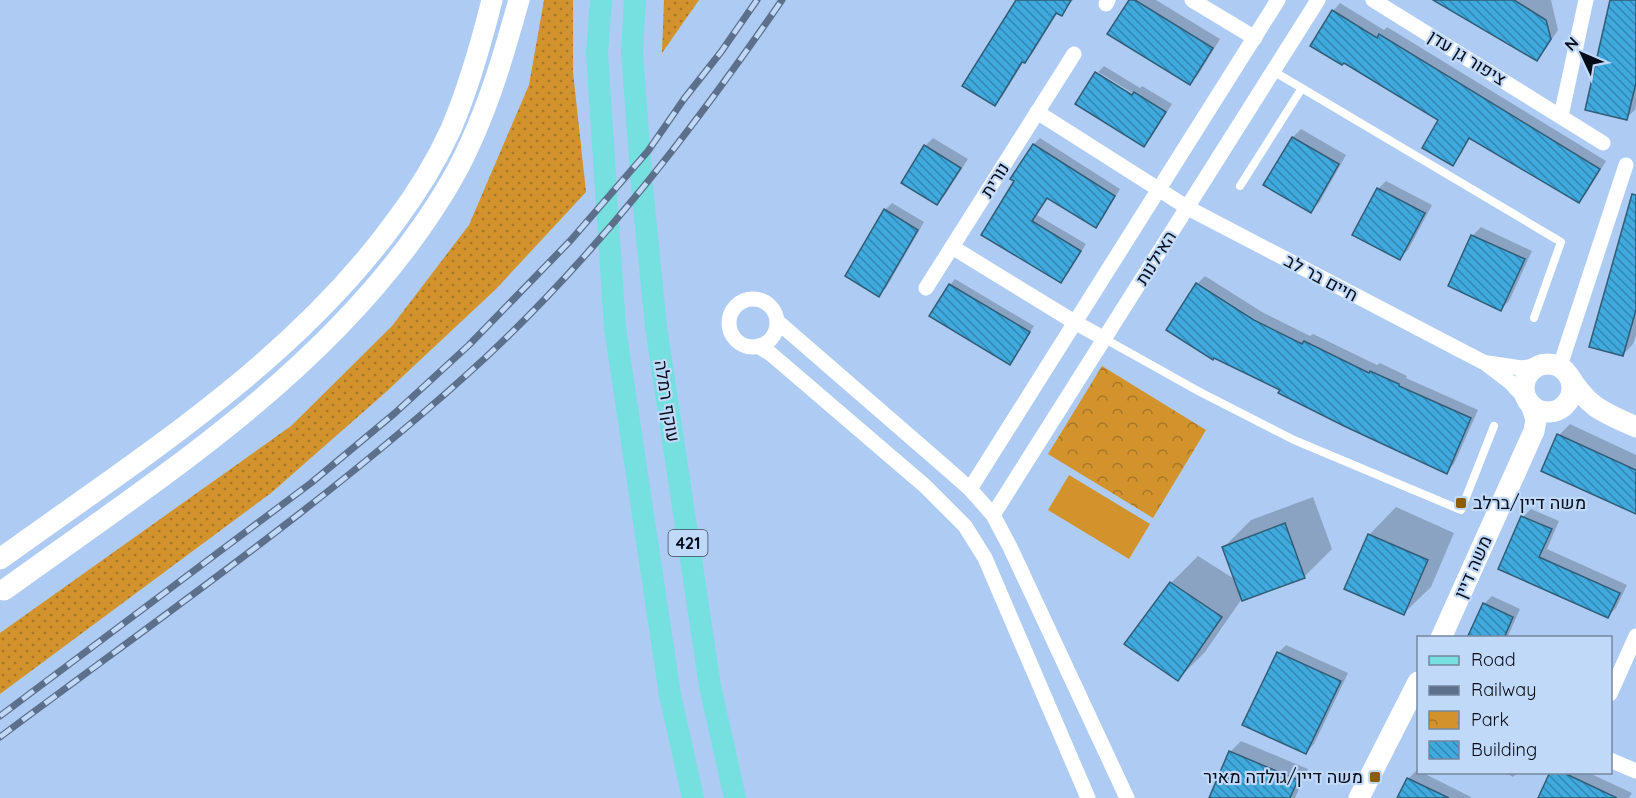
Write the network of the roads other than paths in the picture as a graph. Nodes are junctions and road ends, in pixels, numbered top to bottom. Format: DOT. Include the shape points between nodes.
graph roads {
  1 [pos="492,0"];
  2 [pos="519,0"];
  3 [pos="600,0"];
  4 [pos="636,0"];
  5 [pos="1192,0"];
  6 [pos="1278,0"];
  7 [pos="1318,0"];
  8 [pos="1373,0"];
  9 [pos="1586,0"];
  10 [pos="1255,38"];
  11 [pos="1074,54"];
  12 [pos="1273,71"];
  13 [pos="1302,88"];
  14 [pos="1037,112"];
  15 [pos="1561,116"];
  16 [pos="1603,142"];
  17 [pos="1626,165"];
  18 [pos="1240,186"];
  19 [pos="1159,190"];
  20 [pos="1188,208"];
  21 [pos="952,247"];
  22 [pos="926,288"];
  23 [pos="1534,318"];
  24 [pos="777,322"];
  25 [pos="1076,323"];
  26 [pos="1105,339"];
  27 [pos="758,346"];
  28 [pos="1485,363"];
  29 [pos="1535,366"];
  30 [pos="1564,370"];
  31 [pos="1543,407"];
  32 [pos="1605,413"];
  33 [pos="1494,426"];
  34 [pos="1636,427"];
  35 [pos="970,489"];
  36 [pos="993,515"];
  37 [pos="0,559"];
  38 [pos="1,590"];
  39 [pos="1442,636"];
  40 [pos="1636,636"];
  41 [pos="1417,686"];
  42 [pos="1612,692"];
  43 [pos="1612,760"];
  44 [pos="1636,771"];
  45 [pos="693,798"];
  46 [pos="735,798"];
  47 [pos="1088,798"];
  48 [pos="1127,798"];
  49 [pos="1359,798"];
  1 -- 37 [label="main road" via="476,62 450,131 415,194 372,254 319,312 257,368 185,426"];
  2 -- 38 [label="main road" via="498,76 469,147 431,214 385,276 330,337 266,395 194,453"];
  3 -- 45 [label="main road, 421" via="597,53 615,328 670,695"];
  4 -- 46 [label="main road, עוקף רמלה / 421" via="633,46 642,187 658,339 710,686"];
  5 -- 10 [label="street"];
  6 -- 10 [label="street, האילנות"];
  7 -- 12 [label="street, האילנות"];
  8 -- 15 [label="street, ציפור גן עדן"];
  9 -- 15 [label="street"];
  10 -- 19 [label="street, האילנות"];
  11 -- 14 [label="street, נורית"];
  12 -- 13 [label="lane"];
  12 -- 20 [label="street, האילנות"];
  13 -- 18 [label="lane"];
  13 -- 23 [label="lane" via="1561,242"];
  14 -- 19 [label="street"];
  14 -- 21 [label="street, נורית"];
  15 -- 16 [label="street, ציפור גן עדן"];
  17 -- 30 [label="street"];
  19 -- 20 [label="street, חיים בר לב"];
  19 -- 25 [label="street, האילנות"];
  20 -- 26 [label="street, האילנות"];
  20 -- 28 [label="street, חיים בר לב"];
  21 -- 22 [label="street, נורית"];
  21 -- 25 [label="street"];
  24 -- 27 [label="street" via="772,338"];
  24 -- 27 [label="street" via="766,302 751,299 737,305 729,318 732,334 743,344"];
  24 -- 35 [label="street"];
  25 -- 26 [label="street"];
  25 -- 35 [label="street, האילנות"];
  26 -- 33 [label="lane" via="1294,440 1461,510"];
  26 -- 36 [label="street, האילנות"];
  27 -- 47 [label="street" via="925,486 964,526 985,558"];
  28 -- 29 [label="street, חיים בר לב"];
  28 -- 31 [label="street, חיים בר לב"];
  29 -- 30 [label="main road" via="1543,363"];
  29 -- 31 [label="main road" via="1523,385"];
  30 -- 31 [label="main road" via="1571,395"];
  30 -- 32 [label="main road" via="1581,394"];
  31 -- 32 [label="main road"];
  31 -- 39 [label="main road, משה דיין"];
  32 -- 34 [label="main road"];
  35 -- 36 [label="street"];
  36 -- 48 [label="street"];
  40 -- 42 [label="street"];
  41 -- 49 [label="main road"];
  43 -- 44 [label="street"];
}
